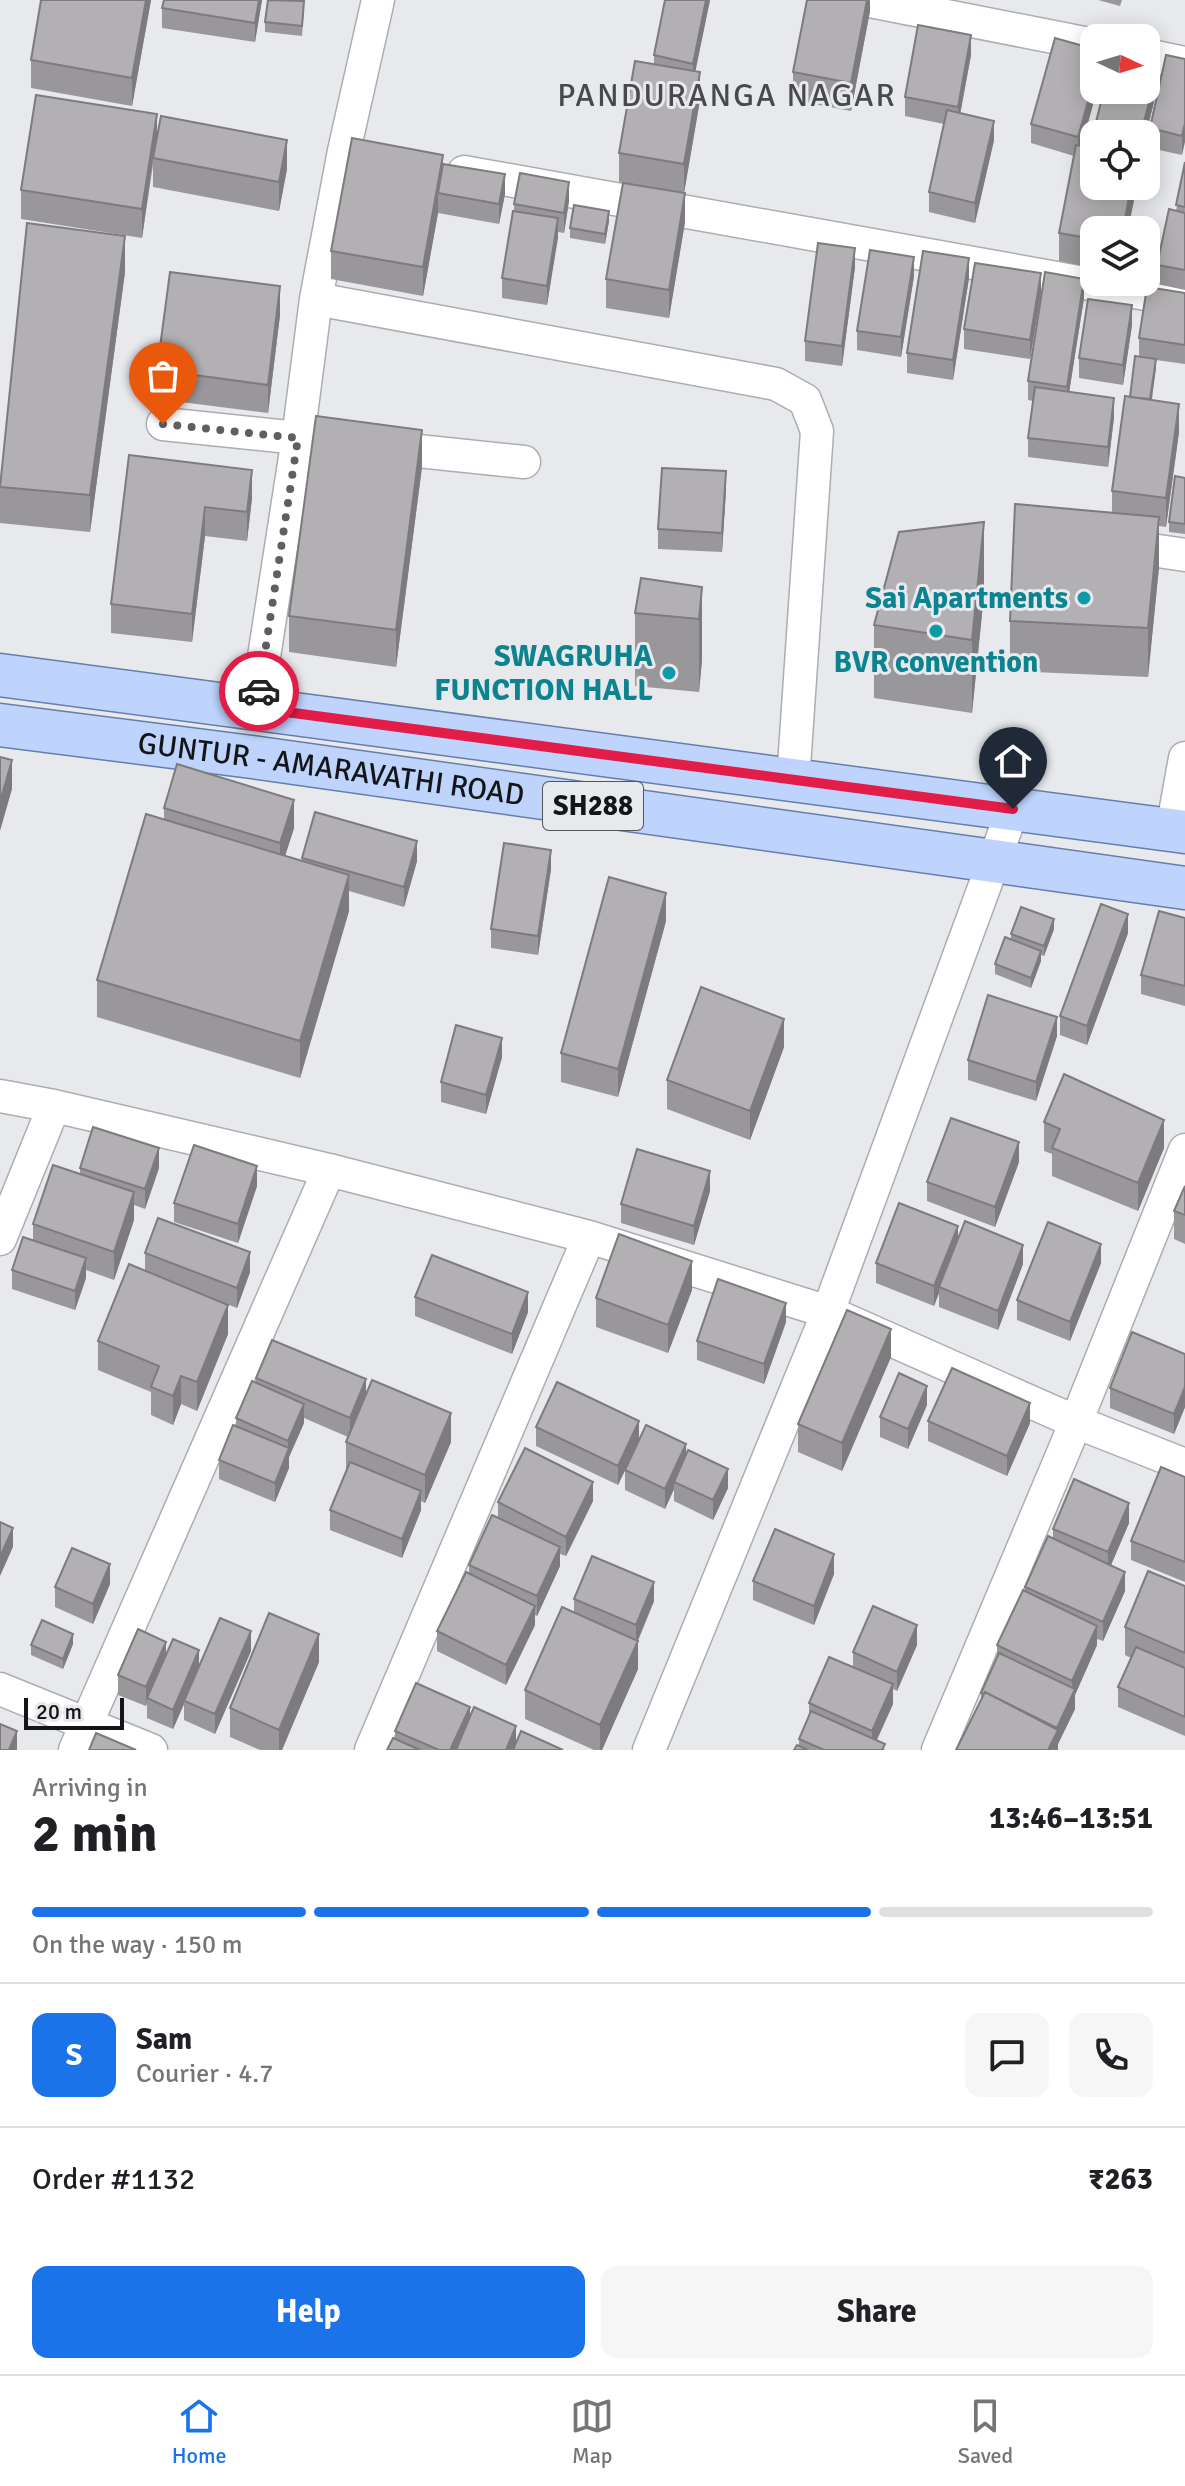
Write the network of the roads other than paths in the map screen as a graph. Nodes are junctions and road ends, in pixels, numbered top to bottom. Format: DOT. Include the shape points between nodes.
graph roads {
  1 [pos="378,0"];
  2 [pos="865,0"];
  3 [pos="1080,42"];
  4 [pos="1160,58"];
  5 [pos="1185,63"];
  6 [pos="438,167"];
  7 [pos="316,299"];
  8 [pos="1185,301"];
  9 [pos="163,424"];
  10 [pos="298,438"];
  11 [pos="524,462"];
  12 [pos="1094,542"];
  13 [pos="1185,555"];
  14 [pos="0,675"];
  15 [pos="256,708"];
  16 [pos="0,725"];
  17 [pos="1185,758"];
  18 [pos="793,781"];
  19 [pos="1013,809"];
  20 [pos="1178,831"];
  21 [pos="992,861"];
  22 [pos="1185,888"];
  23 [pos="0,1096"];
  24 [pos="54,1106"];
  25 [pos="1185,1150"];
  26 [pos="329,1170"];
  27 [pos="589,1237"];
  28 [pos="0,1239"];
  29 [pos="828,1312"];
  30 [pos="1076,1422"];
  31 [pos="1185,1465"];
  32 [pos="0,1689"];
  33 [pos="81,1737"];
  34 [pos="151,1750"];
  35 [pos="371,1750"];
  36 [pos="649,1750"];
  37 [pos="938,1750"];
  1 -- 7 [label="street" via="360,153"];
  2 -- 3 [label="street"];
  4 -- 5 [label="street"];
  6 -- 8 [label="street"];
  7 -- 10 [label="street"];
  7 -- 18 [label="street" via="776,384 805,400 817,431"];
  9 -- 10 [label="street"];
  10 -- 11 [label="street"];
  10 -- 15 [label="street"];
  12 -- 13 [label="street"];
  14 -- 15 [label="main road, GUNTUR - AMARAVATHI ROAD / SH288"];
  15 -- 18 [label="main road, GUNTUR - AMARAVATHI ROAD / SH288"];
  16 -- 21 [label="main road, GUNTUR - AMARAVATHI ROAD / SH288"];
  17 -- 20 [label="street"];
  18 -- 19 [label="main road, GUNTUR - AMARAVATHI ROAD / SH288"];
  19 -- 20 [label="main road, GUNTUR - AMARAVATHI ROAD / SH288"];
  19 -- 21 [label="street"];
  21 -- 22 [label="main road, GUNTUR - AMARAVATHI ROAD / SH288"];
  21 -- 29 [label="street"];
  23 -- 24 [label="street"];
  24 -- 26 [label="street"];
  24 -- 28 [label="street"];
  25 -- 30 [label="street"];
  26 -- 27 [label="street"];
  26 -- 33 [label="street"];
  27 -- 29 [label="street"];
  27 -- 35 [label="street"];
  29 -- 30 [label="street"];
  29 -- 36 [label="street"];
  30 -- 31 [label="street"];
  30 -- 37 [label="street"];
  32 -- 33 [label="street"];
  33 -- 34 [label="street"];
}
